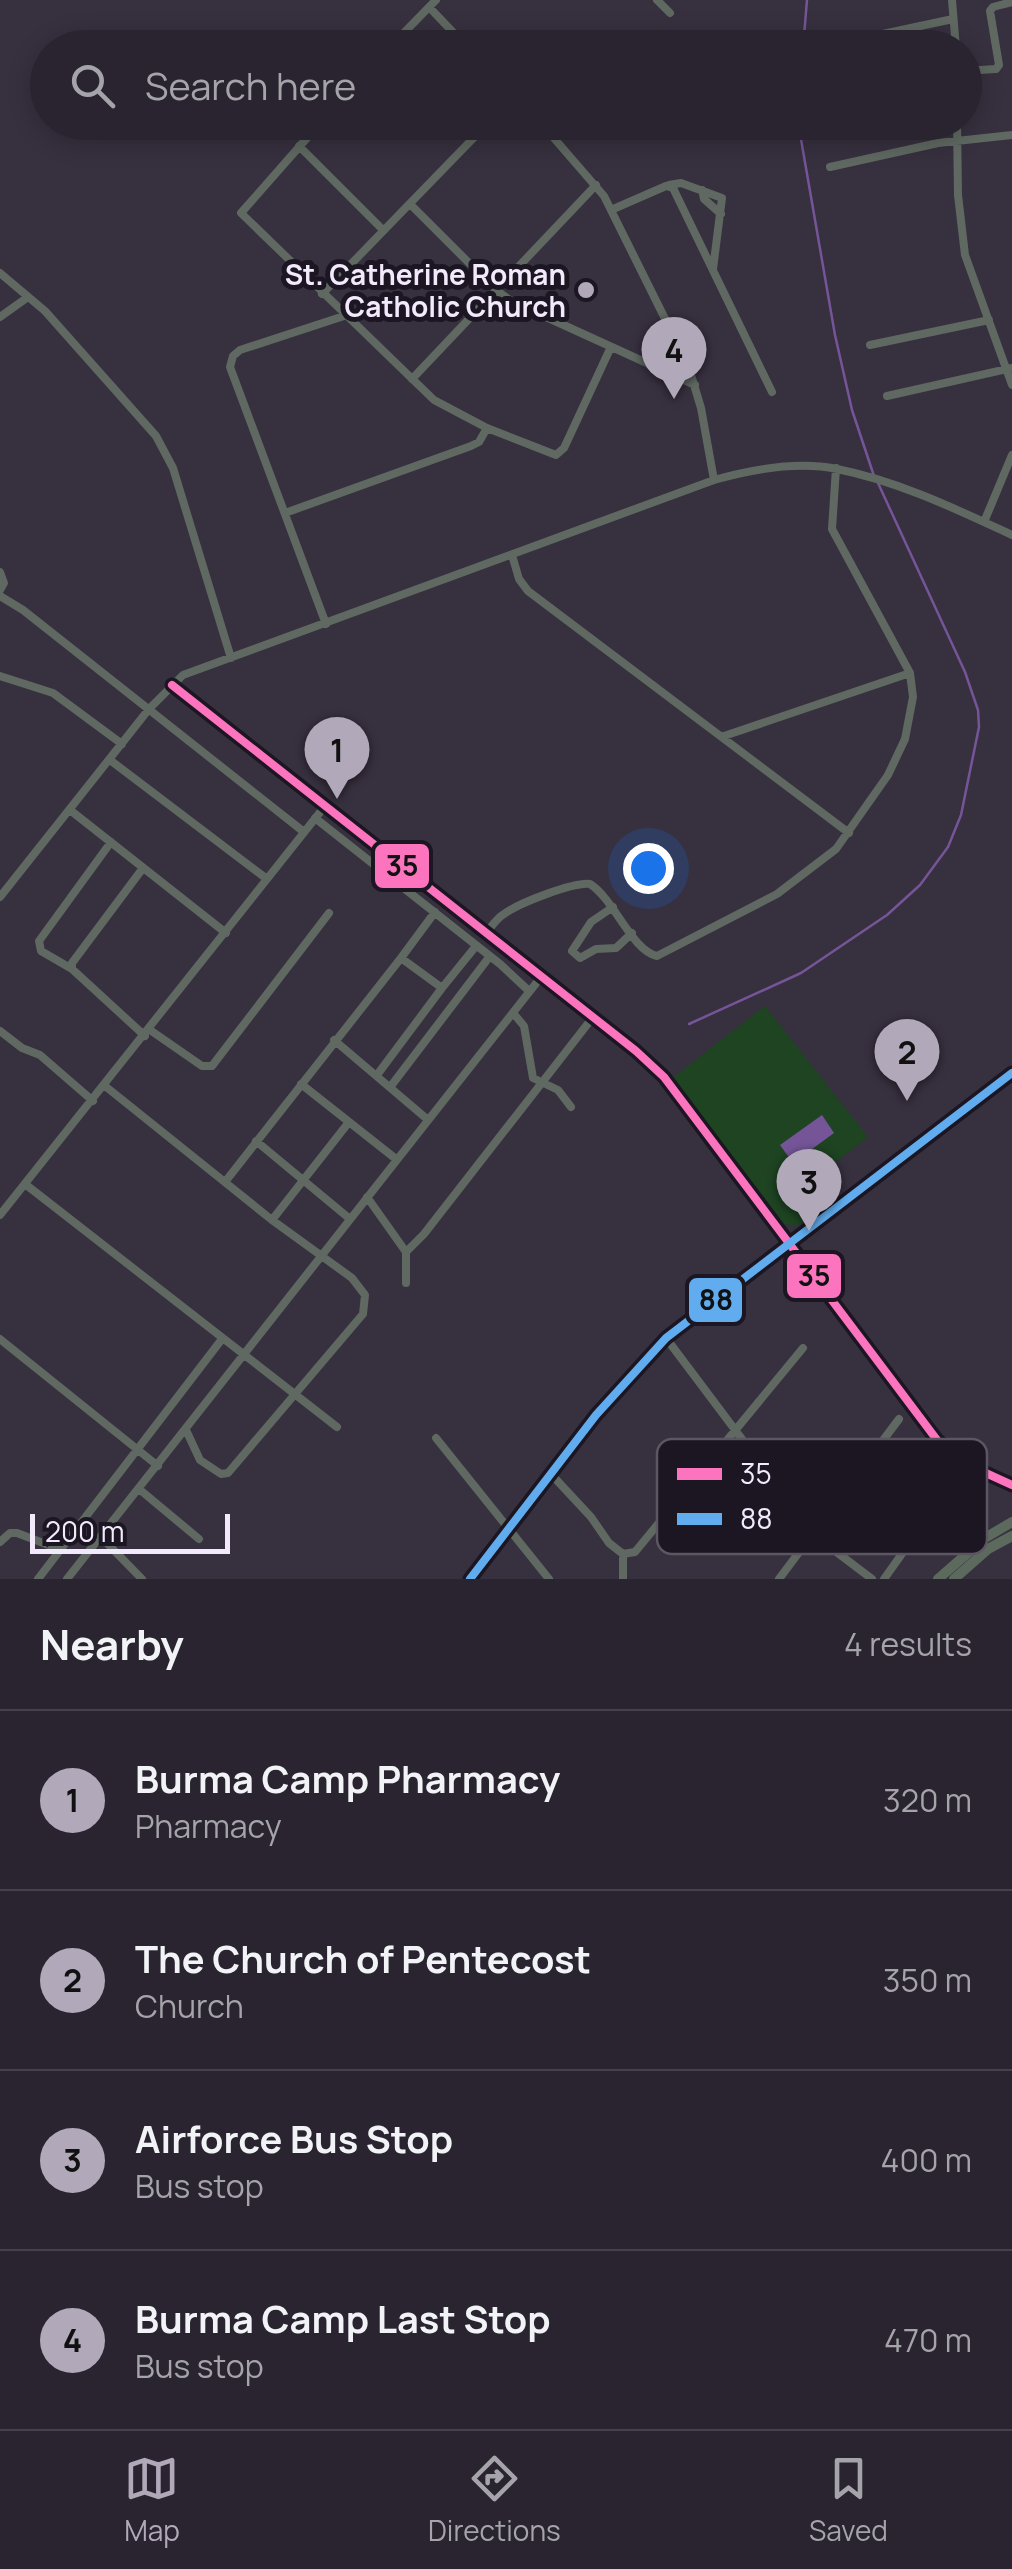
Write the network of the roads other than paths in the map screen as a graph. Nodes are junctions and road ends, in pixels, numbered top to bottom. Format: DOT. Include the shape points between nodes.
graph roads {
  1 [pos="657,0"];
  2 [pos="952,0"];
  3 [pos="1012,2"];
  4 [pos="433,3"];
  5 [pos="670,14"];
  6 [pos="953,19"];
  7 [pos="407,30"];
  8 [pos="454,30"];
  9 [pos="902,30"];
  10 [pos="954,30"];
  11 [pos="982,70"];
  12 [pos="1012,135"];
  13 [pos="982,139"];
  14 [pos="304,140"];
  15 [pos="472,140"];
  16 [pos="556,140"];
  17 [pos="958,140"];
  18 [pos="978,140"];
  19 [pos="958,143"];
  20 [pos="299,146"];
  21 [pos="830,167"];
  22 [pos="596,185"];
  23 [pos="669,185"];
  24 [pos="410,204"];
  25 [pos="610,210"];
  26 [pos="383,230"];
  27 [pos="717,244"];
  28 [pos="702,246"];
  29 [pos="713,269"];
  30 [pos="0,273"];
  31 [pos="496,290"];
  32 [pos="322,294"];
  33 [pos="28,297"];
  34 [pos="344,316"];
  35 [pos="0,317"];
  36 [pos="989,320"];
  37 [pos="870,345"];
  38 [pos="610,348"];
  39 [pos="1009,369"];
  40 [pos="412,379"];
  41 [pos="1012,385"];
  42 [pos="695,386"];
  43 [pos="772,392"];
  44 [pos="887,396"];
  45 [pos="487,428"];
  46 [pos="1012,455"];
  47 [pos="836,468"];
  48 [pos="714,480"];
  49 [pos="284,513"];
  50 [pos="984,522"];
  51 [pos="1012,536"];
  52 [pos="512,555"];
  53 [pos="0,572"];
  54 [pos="0,593"];
  55 [pos="326,624"];
  56 [pos="231,658"];
  57 [pos="910,674"];
  58 [pos="0,676"];
  59 [pos="172,685"];
  60 [pos="149,710"];
  61 [pos="724,736"];
  62 [pos="122,744"];
  63 [pos="110,760"];
  64 [pos="325,806"];
  65 [pos="70,810"];
  66 [pos="316,818"];
  67 [pos="304,832"];
  68 [pos="849,834"];
  69 [pos="111,842"];
  70 [pos="144,868"];
  71 [pos="267,879"];
  72 [pos="0,898"];
  73 [pos="613,908"];
  74 [pos="435,912"];
  75 [pos="329,913"];
  76 [pos="487,932"];
  77 [pos="226,933"];
  78 [pos="632,933"];
  79 [pos="476,946"];
  80 [pos="490,956"];
  81 [pos="401,958"];
  82 [pos="72,968"];
  83 [pos="540,977"];
  84 [pos="442,988"];
  85 [pos="529,992"];
  86 [pos="513,1013"];
  87 [pos="593,1017"];
  88 [pos="0,1030"];
  89 [pos="147,1033"];
  90 [pos="334,1040"];
  91 [pos="1012,1072"];
  92 [pos="377,1075"];
  93 [pos="540,1082"];
  94 [pos="301,1084"];
  95 [pos="105,1086"];
  96 [pos="391,1086"];
  97 [pos="93,1101"];
  98 [pos="571,1107"];
  99 [pos="427,1119"];
  100 [pos="349,1122"];
  101 [pos="256,1142"];
  102 [pos="396,1159"];
  103 [pos="304,1180"];
  104 [pos="224,1182"];
  105 [pos="25,1184"];
  106 [pos="367,1198"];
  107 [pos="0,1215"];
  108 [pos="350,1218"];
  109 [pos="272,1220"];
  110 [pos="790,1243"];
  111 [pos="406,1252"];
  112 [pos="321,1256"];
  113 [pos="406,1283"];
  114 [pos="666,1338"];
  115 [pos="222,1339"];
  116 [pos="2,1345"];
  117 [pos="803,1348"];
  118 [pos="243,1355"];
  119 [pos="295,1392"];
  120 [pos="899,1419"];
  121 [pos="336,1427"];
  122 [pos="186,1430"];
  123 [pos="737,1432"];
  124 [pos="436,1438"];
  125 [pos="731,1439"];
  126 [pos="742,1439"];
  127 [pos="884,1439"];
  128 [pos="937,1439"];
  129 [pos="136,1449"];
  130 [pos="158,1466"];
  131 [pos="551,1474"];
  132 [pos="987,1474"];
  133 [pos="1012,1485"];
  134 [pos="139,1489"];
  135 [pos="1012,1522"];
  136 [pos="508,1526"];
  137 [pos="657,1528"];
  138 [pos="1012,1536"];
  139 [pos="100,1537"];
  140 [pos="987,1537"];
  141 [pos="199,1539"];
  142 [pos="0,1542"];
  143 [pos="59,1549"];
  144 [pos="987,1550"];
  145 [pos="623,1554"];
  146 [pos="799,1554"];
  147 [pos="839,1554"];
  148 [pos="902,1554"];
  149 [pos="967,1554"];
  150 [pos="982,1554"];
  151 [pos="38,1579"];
  152 [pos="67,1579"];
  153 [pos="142,1579"];
  154 [pos="470,1579"];
  155 [pos="548,1579"];
  156 [pos="623,1579"];
  157 [pos="780,1579"];
  158 [pos="872,1579"];
  159 [pos="884,1579"];
  160 [pos="938,1579"];
  161 [pos="954,1579"];
  1 -- 5 [label="street"];
  2 -- 6 [label="street"];
  3 -- 11 [label="street" via="990,11 1000,65"];
  4 -- 7 [label="street"];
  4 -- 8 [label="street"];
  6 -- 9 [label="street"];
  6 -- 10 [label="street"];
  12 -- 13 [label="street"];
  14 -- 20 [label="street"];
  15 -- 24 [label="street"];
  16 -- 22 [label="street"];
  17 -- 19 [label="street"];
  18 -- 19 [label="street"];
  19 -- 21 [label="street"];
  19 -- 36 [label="street" via="965,254"];
  20 -- 26 [label="street"];
  20 -- 32 [label="street" via="241,212"];
  22 -- 25 [label="street"];
  22 -- 31 [label="street"];
  23 -- 25 [label="street"];
  23 -- 27 [label="street" via="702,190 721,214"];
  23 -- 28 [label="street"];
  24 -- 26 [label="street"];
  24 -- 31 [label="street"];
  25 -- 42 [label="street"];
  26 -- 32 [label="street"];
  27 -- 28 [label="street"];
  27 -- 29 [label="street"];
  28 -- 29 [label="street"];
  29 -- 43 [label="street"];
  30 -- 33 [label="street"];
  31 -- 38 [label="street"];
  31 -- 40 [label="street"];
  32 -- 34 [label="street"];
  33 -- 35 [label="street"];
  33 -- 56 [label="street" via="165,450"];
  34 -- 40 [label="street"];
  34 -- 49 [label="street" via="233,356 230,367"];
  36 -- 37 [label="street"];
  36 -- 39 [label="street"];
  38 -- 42 [label="street"];
  38 -- 45 [label="street" via="561,452"];
  39 -- 41 [label="street"];
  39 -- 44 [label="street"];
  40 -- 45 [label="street" via="439,404"];
  42 -- 48 [label="street"];
  45 -- 49 [label="street" via="471,446"];
  46 -- 50 [label="street"];
  47 -- 48 [label="street" via="772,468"];
  47 -- 50 [label="street"];
  47 -- 57 [label="street" via="832,529"];
  48 -- 52 [label="street"];
  49 -- 55 [label="street"];
  50 -- 51 [label="street"];
  52 -- 55 [label="street"];
  52 -- 61 [label="street" via="528,590"];
  53 -- 54 [label="street"];
  54 -- 60 [label="street"];
  55 -- 56 [label="street"];
  56 -- 59 [label="street"];
  57 -- 61 [label="street"];
  57 -- 68 [label="street" via="905,740"];
  58 -- 62 [label="street" via="53,694"];
  59 -- 60 [label="street"];
  59 -- 64 [label="street"];
  60 -- 62 [label="street"];
  60 -- 67 [label="street"];
  61 -- 68 [label="street"];
  62 -- 63 [label="street"];
  63 -- 65 [label="street"];
  63 -- 71 [label="street"];
  64 -- 66 [label="street"];
  64 -- 76 [label="street"];
  65 -- 69 [label="street"];
  65 -- 72 [label="street"];
  66 -- 67 [label="street"];
  66 -- 74 [label="street"];
  67 -- 71 [label="street"];
  68 -- 78 [label="street" via="777,894 664,954 650,956"];
  69 -- 70 [label="street"];
  69 -- 82 [label="street" via="39,941 41,951"];
  70 -- 77 [label="street"];
  70 -- 82 [label="street"];
  71 -- 77 [label="street"];
  73 -- 76 [label="street" via="597,888 582,883 506,912"];
  73 -- 78 [label="street"];
  73 -- 78 [label="street" via="591,922 572,952 580,958 616,948"];
  74 -- 79 [label="street"];
  74 -- 81 [label="street"];
  75 -- 89 [label="street" via="212,1066"];
  76 -- 83 [label="street"];
  77 -- 89 [label="street"];
  79 -- 80 [label="street"];
  79 -- 84 [label="street"];
  80 -- 85 [label="street"];
  80 -- 96 [label="street"];
  81 -- 84 [label="street"];
  81 -- 90 [label="street"];
  82 -- 89 [label="street"];
  83 -- 85 [label="street"];
  83 -- 87 [label="street"];
  84 -- 92 [label="street"];
  85 -- 86 [label="street"];
  86 -- 93 [label="street" via="523,1022 530,1072"];
  86 -- 99 [label="street"];
  87 -- 93 [label="street"];
  87 -- 110 [label="street" via="664,1078"];
  88 -- 97 [label="street"];
  89 -- 95 [label="street"];
  90 -- 92 [label="street"];
  90 -- 94 [label="street"];
  91 -- 110 [label="street"];
  92 -- 96 [label="street"];
  93 -- 98 [label="street" via="558,1090"];
  93 -- 111 [label="street"];
  94 -- 100 [label="street"];
  94 -- 101 [label="street"];
  95 -- 97 [label="street"];
  95 -- 104 [label="street"];
  96 -- 99 [label="street"];
  97 -- 105 [label="street"];
  99 -- 102 [label="street"];
  100 -- 102 [label="street"];
  100 -- 103 [label="street"];
  101 -- 103 [label="street"];
  101 -- 104 [label="street"];
  102 -- 106 [label="street"];
  103 -- 108 [label="street"];
  103 -- 109 [label="street"];
  104 -- 109 [label="street"];
  105 -- 107 [label="street"];
  105 -- 115 [label="street"];
  106 -- 108 [label="street"];
  106 -- 111 [label="street"];
  108 -- 112 [label="street"];
  109 -- 112 [label="street"];
  110 -- 114 [label="street"];
  110 -- 128 [label="street"];
  111 -- 113 [label="street"];
  112 -- 118 [label="street"];
  112 -- 119 [label="street" via="359,1285 366,1306"];
  114 -- 123 [label="street"];
  114 -- 131 [label="street"];
  115 -- 118 [label="street"];
  115 -- 129 [label="street"];
  116 -- 129 [label="street"];
  117 -- 123 [label="street"];
  118 -- 119 [label="street"];
  118 -- 122 [label="street"];
  119 -- 121 [label="street"];
  119 -- 122 [label="street" via="228,1472 200,1460"];
  120 -- 127 [label="street"];
  122 -- 130 [label="street"];
  123 -- 125 [label="street"];
  123 -- 126 [label="street"];
  124 -- 136 [label="street"];
  129 -- 130 [label="street"];
  129 -- 143 [label="street"];
  130 -- 134 [label="street"];
  131 -- 136 [label="street"];
  131 -- 145 [label="street"];
  132 -- 133 [label="street"];
  134 -- 139 [label="street"];
  134 -- 141 [label="street"];
  135 -- 140 [label="main road"];
  136 -- 154 [label="street"];
  136 -- 155 [label="street"];
  137 -- 145 [label="street" via="642,1546"];
  138 -- 144 [label="main road"];
  139 -- 152 [label="street"];
  139 -- 153 [label="street"];
  142 -- 143 [label="street" via="10,1532"];
  143 -- 151 [label="street"];
  145 -- 156 [label="street"];
  146 -- 157 [label="street"];
  147 -- 158 [label="street"];
  148 -- 159 [label="street"];
  149 -- 160 [label="main road"];
  150 -- 161 [label="main road"];
}
